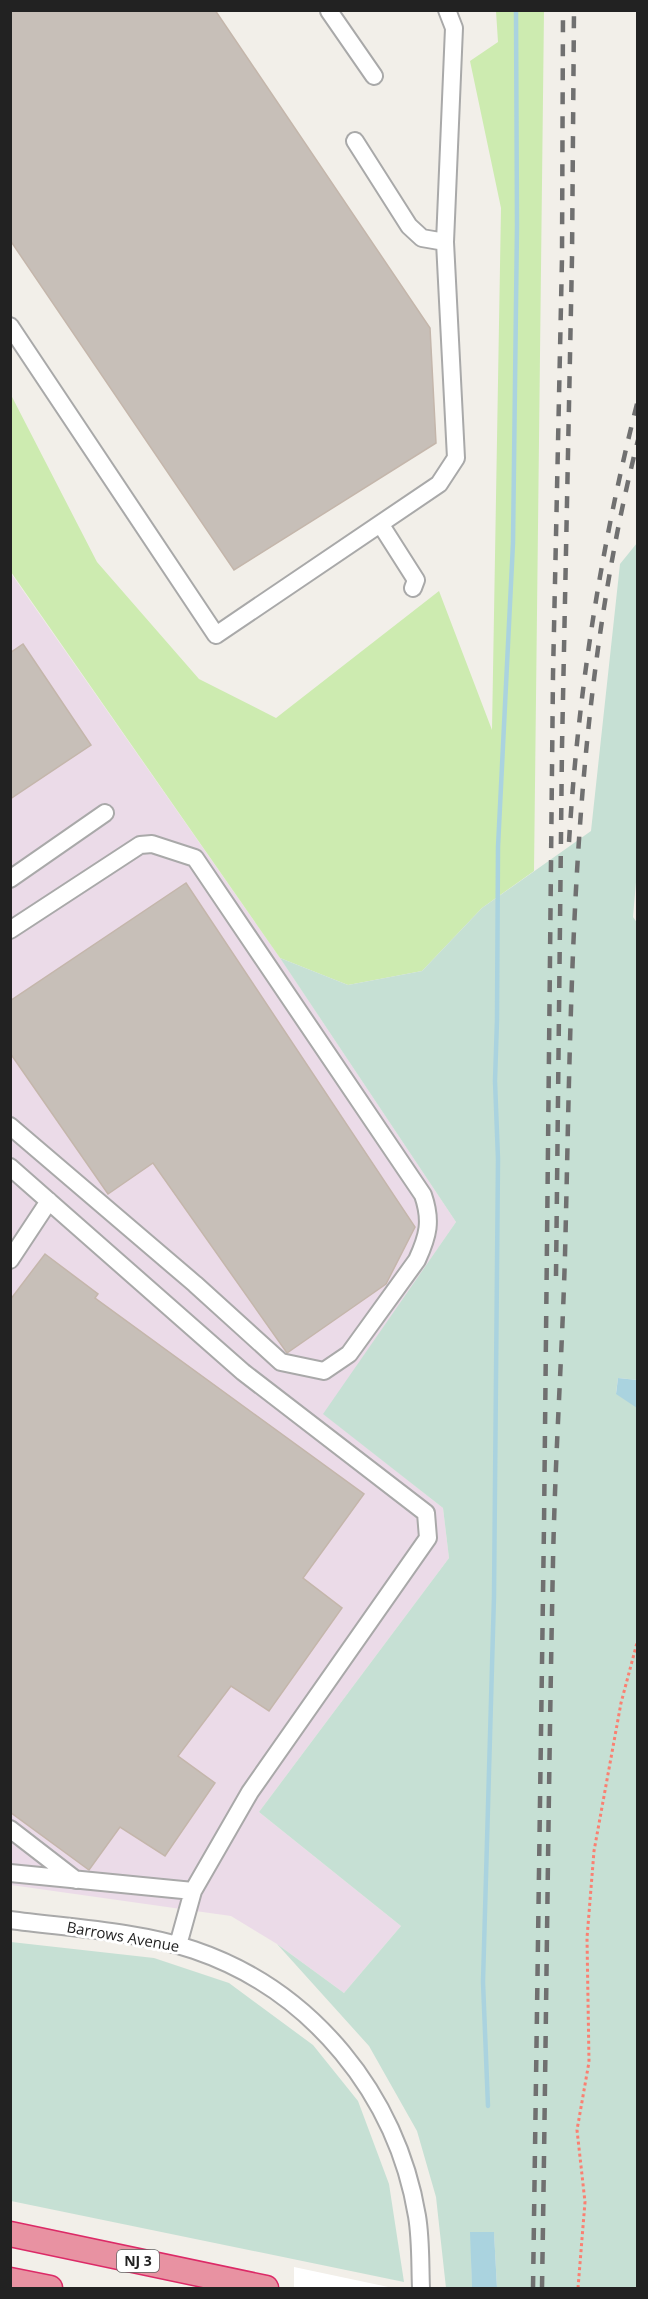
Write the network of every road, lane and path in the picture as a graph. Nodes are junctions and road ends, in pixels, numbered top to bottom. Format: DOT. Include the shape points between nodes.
graph roads {
  1 [pos="447,10"];
  2 [pos="329,11"];
  3 [pos="374,76"];
  4 [pos="356,141"];
  5 [pos="445,242"];
  6 [pos="10,326"];
  7 [pos="381,525"];
  8 [pos="413,588"];
  9 [pos="105,813"];
  10 [pos="10,879"];
  11 [pos="10,930"];
  12 [pos="10,1126"];
  13 [pos="10,1167"];
  14 [pos="49,1201"];
  15 [pos="10,1260"];
  16 [pos="638,1639"];
  17 [pos="10,1829"];
  18 [pos="10,1873"];
  19 [pos="77,1880"];
  20 [pos="193,1891"];
  21 [pos="10,1920"];
  22 [pos="178,1946"];
  23 [pos="10,2234"];
  24 [pos="10,2280"];
  25 [pos="50,2289"];
  26 [pos="266,2289"];
  27 [pos="421,2289"];
  28 [pos="578,2289"];
  1 -- 5 [label="street" via="454,28"];
  2 -- 3 [label="street"];
  4 -- 5 [label="street" via="409,226 422,238"];
  5 -- 7 [label="street" via="456,458 439,484"];
  6 -- 7 [label="street" via="216,635"];
  7 -- 8 [label="street" via="416,580"];
  9 -- 10 [label="street"];
  11 -- 12 [label="street" via="140,845 152,844 195,858 423,1195 429,1213 425,1244 349,1354 324,1371 281,1362"];
  13 -- 14 [label="street"];
  14 -- 15 [label="street"];
  14 -- 20 [label="street" via="243,1372 426,1514 428,1538 250,1792"];
  16 -- 28 [label="path" via="621,1703 594,1851 587,1938 589,2062 577,2130 585,2202"];
  17 -- 19 [label="street"];
  18 -- 19 [label="street"];
  19 -- 20 [label="street"];
  20 -- 22 [label="street"];
  21 -- 22 [label="street, Barrows Avenue" via="141,1937"];
  22 -- 27 [label="street, Barrows Avenue" via="230,1965 279,1994 320,2028 356,2070 387,2121 409,2178 419,2238"];
  23 -- 26 [label="highway, NJ 3"];
  24 -- 25 [label="highway"];
}
